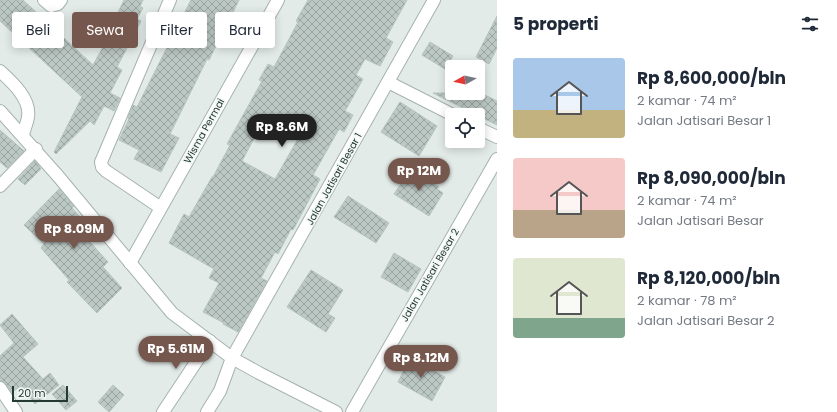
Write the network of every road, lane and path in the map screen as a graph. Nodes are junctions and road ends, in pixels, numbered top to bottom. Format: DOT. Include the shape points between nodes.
graph roads {
  1 [pos="44,0"];
  2 [pos="60,0"];
  3 [pos="170,0"];
  4 [pos="278,0"];
  5 [pos="434,0"];
  6 [pos="0,71"];
  7 [pos="388,82"];
  8 [pos="0,111"];
  9 [pos="445,111"];
  10 [pos="485,131"];
  11 [pos="23,135"];
  12 [pos="497,137"];
  13 [pos="36,149"];
  14 [pos="497,159"];
  15 [pos="0,186"];
  16 [pos="161,208"];
  17 [pos="130,263"];
  18 [pos="210,341"];
  19 [pos="232,358"];
  20 [pos="0,388"];
  21 [pos="11,410"];
  22 [pos="163,412"];
  23 [pos="207,412"];
  24 [pos="336,412"];
  25 [pos="352,412"];
  1 -- 2 [label="street" via="51,6 58,4"];
  3 -- 16 [label="street" via="101,162 106,171"];
  4 -- 16 [label="street, Wisma Permai"];
  5 -- 7 [label="street, Jalan Jatisari Besar 1"];
  6 -- 11 [label="street" via="24,97 28,117"];
  7 -- 9 [label="street"];
  7 -- 19 [label="street, Jalan Jatisari Besar 1"];
  8 -- 11 [label="street"];
  10 -- 12 [label="street"];
  11 -- 13 [label="street"];
  13 -- 15 [label="street"];
  13 -- 17 [label="street"];
  14 -- 25 [label="street, Jalan Jatisari Besar 2"];
  16 -- 17 [label="street, Wisma Permai"];
  17 -- 18 [label="street" via="172,313"];
  18 -- 19 [label="street"];
  18 -- 22 [label="street"];
  19 -- 23 [label="street, Jalan Jatisari Besar 1" via="220,391"];
  19 -- 24 [label="street"];
  20 -- 21 [label="street"];
}
